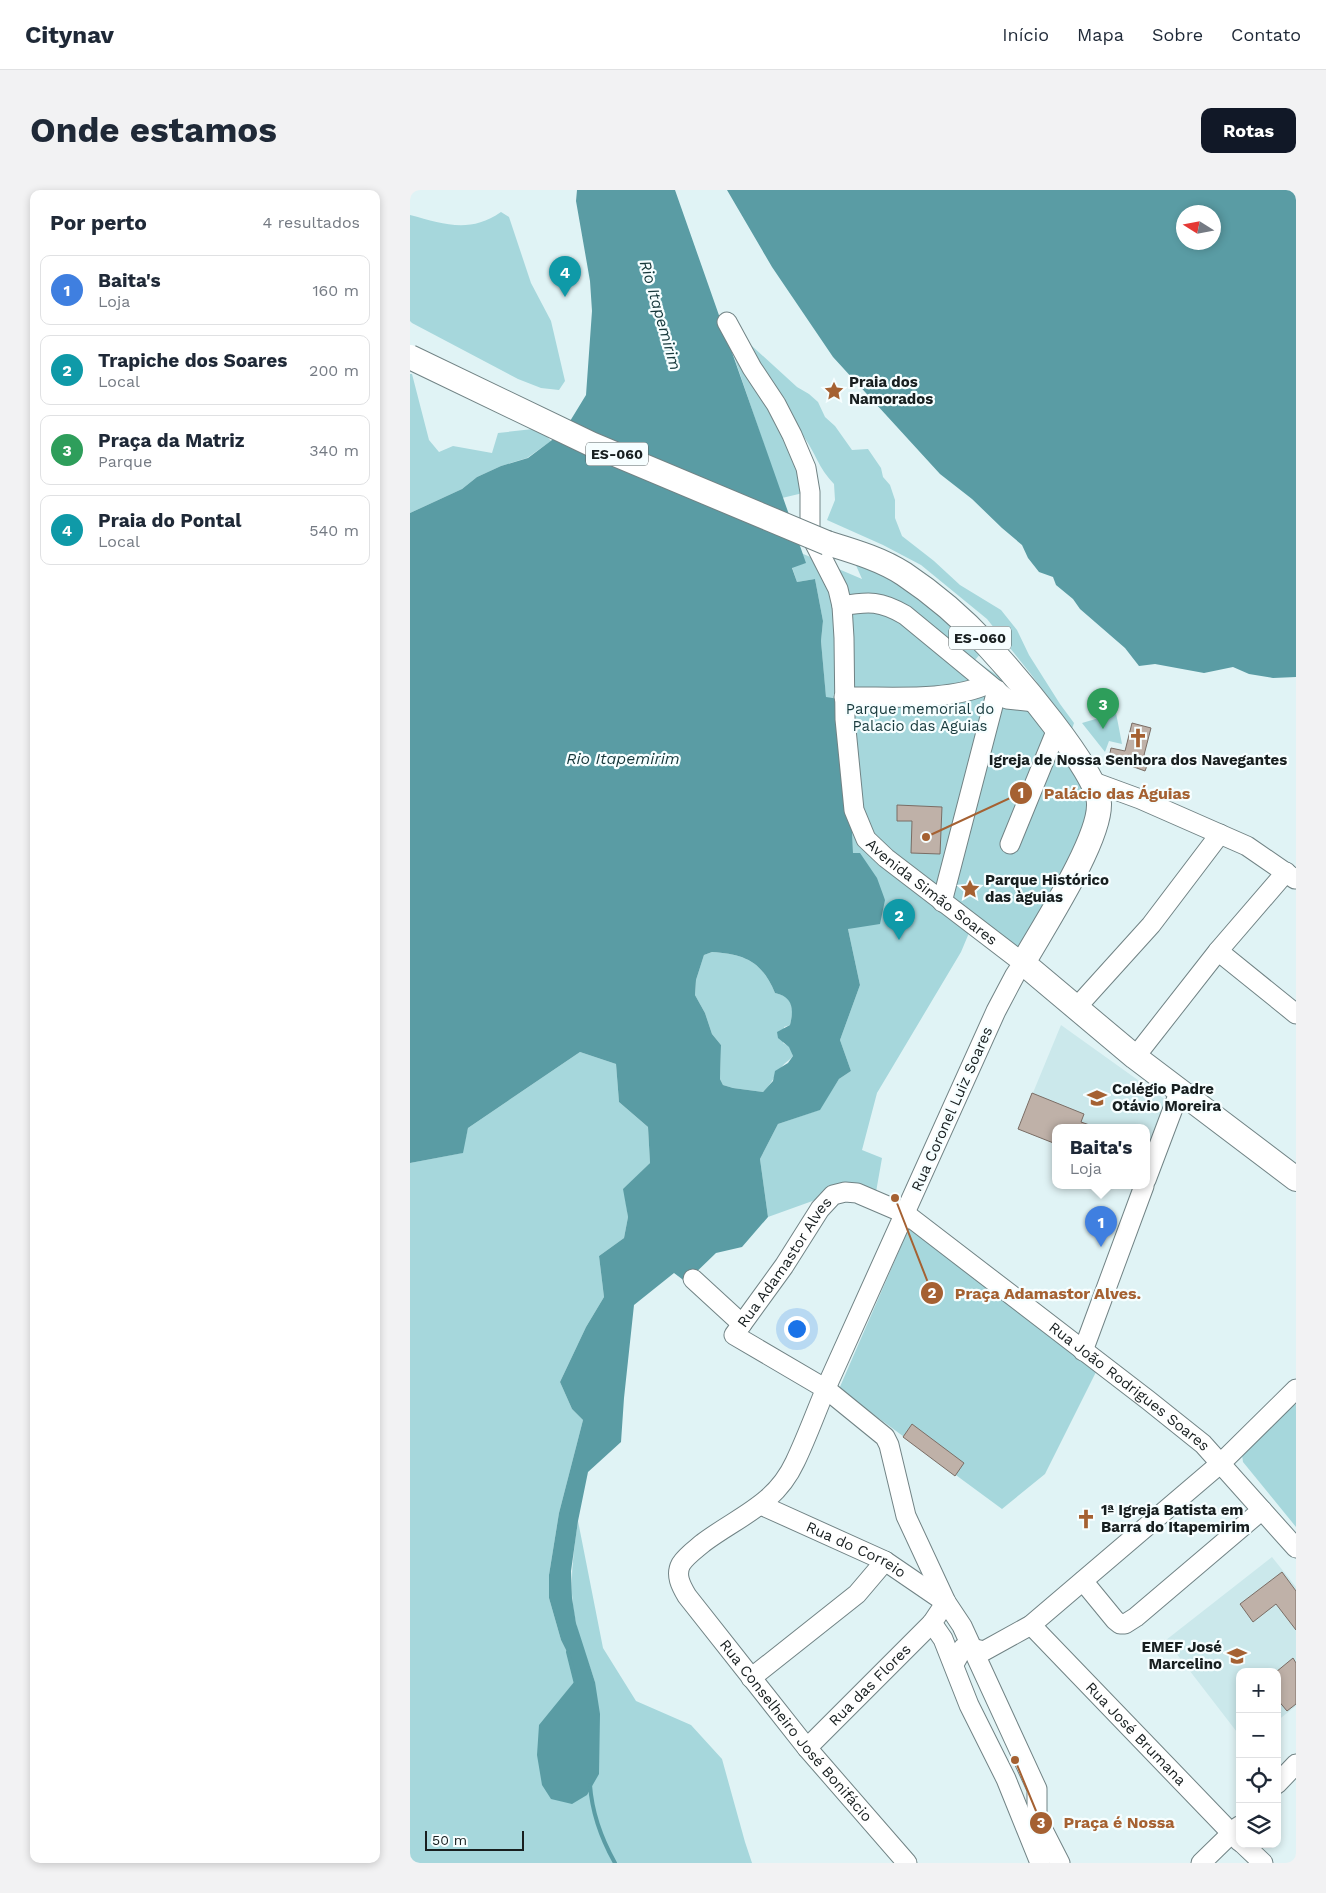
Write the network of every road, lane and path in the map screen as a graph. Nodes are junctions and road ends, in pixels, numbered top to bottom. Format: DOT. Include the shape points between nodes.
graph roads {
  1 [pos="727,322"];
  2 [pos="410,358"];
  3 [pos="842,606"];
  4 [pos="992,687"];
  5 [pos="844,697"];
  6 [pos="1035,702"];
  7 [pos="1057,729"];
  8 [pos="1091,781"];
  9 [pos="1220,834"];
  10 [pos="1010,844"];
  11 [pos="1291,876"];
  12 [pos="942,902"];
  13 [pos="1218,951"];
  14 [pos="1023,963"];
  15 [pos="1076,1008"];
  16 [pos="1296,1014"];
  17 [pos="1134,1057"];
  18 [pos="1180,1090"];
  19 [pos="1150,1169"];
  20 [pos="1296,1179"];
  21 [pos="1143,1189"];
  22 [pos="838,1193"];
  23 [pos="906,1214"];
  24 [pos="693,1279"];
  25 [pos="738,1330"];
  26 [pos="1083,1351"];
  27 [pos="826,1389"];
  28 [pos="1296,1389"];
  29 [pos="1222,1463"];
  30 [pos="761,1505"];
  31 [pos="1262,1510"];
  32 [pos="1296,1547"];
  33 [pos="885,1561"];
  34 [pos="1083,1581"];
  35 [pos="687,1596"];
  36 [pos="946,1602"];
  37 [pos="932,1623"];
  38 [pos="1031,1626"];
  39 [pos="971,1648"];
  40 [pos="954,1664"];
  41 [pos="751,1678"];
  42 [pos="807,1748"];
  43 [pos="1296,1764"];
  44 [pos="1281,1780"];
  45 [pos="1037,1818"];
  46 [pos="1236,1834"];
  47 [pos="1236,1837"];
  48 [pos="1249,1848"];
  49 [pos="907,1863"];
  50 [pos="1039,1863"];
  51 [pos="1060,1863"];
  52 [pos="1201,1863"];
  53 [pos="1263,1863"];
  1 -- 3 [label="street, Avenida Simão Soares" via="776,404 801,457 810,492 810,531 838,589"];
  2 -- 6 [label="main road, ES-060, bridge" via="591,444 903,573 987,645"];
  3 -- 4 [label="street" via="869,602 889,606 905,615"];
  3 -- 5 [label="street, Avenida Simão Soares"];
  4 -- 5 [label="street" via="950,695"];
  4 -- 6 [label="street" via="1008,699"];
  4 -- 12 [label="street"];
  5 -- 12 [label="street, Avenida Simão Soares" via="854,810 866,839"];
  6 -- 7 [label="main road, ES-060"];
  7 -- 8 [label="main road, ES-060"];
  7 -- 10 [label="street"];
  8 -- 9 [label="street"];
  8 -- 14 [label="main road, Rua Coronel Luiz Soares / ES-060" via="1099,804 1091,838"];
  9 -- 11 [label="street" via="1247,846"];
  9 -- 15 [label="street" via="1151,925"];
  11 -- 13 [label="street"];
  12 -- 14 [label="street, Avenida Simão Soares"];
  13 -- 16 [label="street"];
  13 -- 17 [label="street"];
  14 -- 15 [label="main road"];
  14 -- 23 [label="street, Rua Coronel Luiz Soares" via="996,1011"];
  15 -- 17 [label="main road"];
  17 -- 18 [label="main road"];
  18 -- 19 [label="street"];
  18 -- 20 [label="main road"];
  21 -- 26 [label="street"];
  22 -- 23 [label="street, Rua João Rodrigues Soares" via="857,1193"];
  22 -- 25 [label="street, Rua Adamastor Alves" via="820,1209"];
  23 -- 26 [label="street, Rua João Rodrigues Soares"];
  23 -- 27 [label="street, Rua Coronel Luiz Soares"];
  24 -- 25 [label="street"];
  25 -- 27 [label="street"];
  26 -- 29 [label="street, Rua João Rodrigues Soares" via="1203,1444"];
  27 -- 30 [label="street, Rua Coronel Luiz Soares" via="795,1463 781,1487"];
  27 -- 36 [label="street" via="885,1437 906,1516"];
  28 -- 29 [label="street"];
  29 -- 31 [label="street, Rua João Rodrigues Soares"];
  29 -- 34 [label="street"];
  30 -- 33 [label="street, Rua do Correio"];
  30 -- 35 [label="street, Rua Coronel Luiz Soares" via="713,1536 681,1564 680,1585"];
  31 -- 32 [label="street, Rua João Rodrigues Soares"];
  31 -- 34 [label="street" via="1125,1624 1115,1620"];
  33 -- 36 [label="street, Rua do Correio"];
  33 -- 41 [label="street" via="856,1594"];
  34 -- 38 [label="street"];
  35 -- 41 [label="street, Rua Conselheiro José Bonifácio"];
  36 -- 37 [label="street, Rua das Flores"];
  36 -- 39 [label="street" via="962,1626"];
  37 -- 40 [label="street"];
  37 -- 42 [label="street, Rua das Flores"];
  38 -- 39 [label="street" via="984,1651"];
  38 -- 46 [label="street, Rua José Brumana"];
  39 -- 40 [label="street" via="963,1648"];
  39 -- 45 [label="street" via="1037,1789"];
  40 -- 50 [label="street" via="969,1705 1006,1779"];
  41 -- 42 [label="street, Rua Conselheiro José Bonifácio"];
  42 -- 49 [label="street, Rua Conselheiro José Bonifácio"];
  43 -- 44 [label="street"];
  45 -- 50 [label="street"];
  45 -- 51 [label="street"];
  47 -- 52 [label="street"];
  48 -- 53 [label="street, Rua José Brumana"];
}
